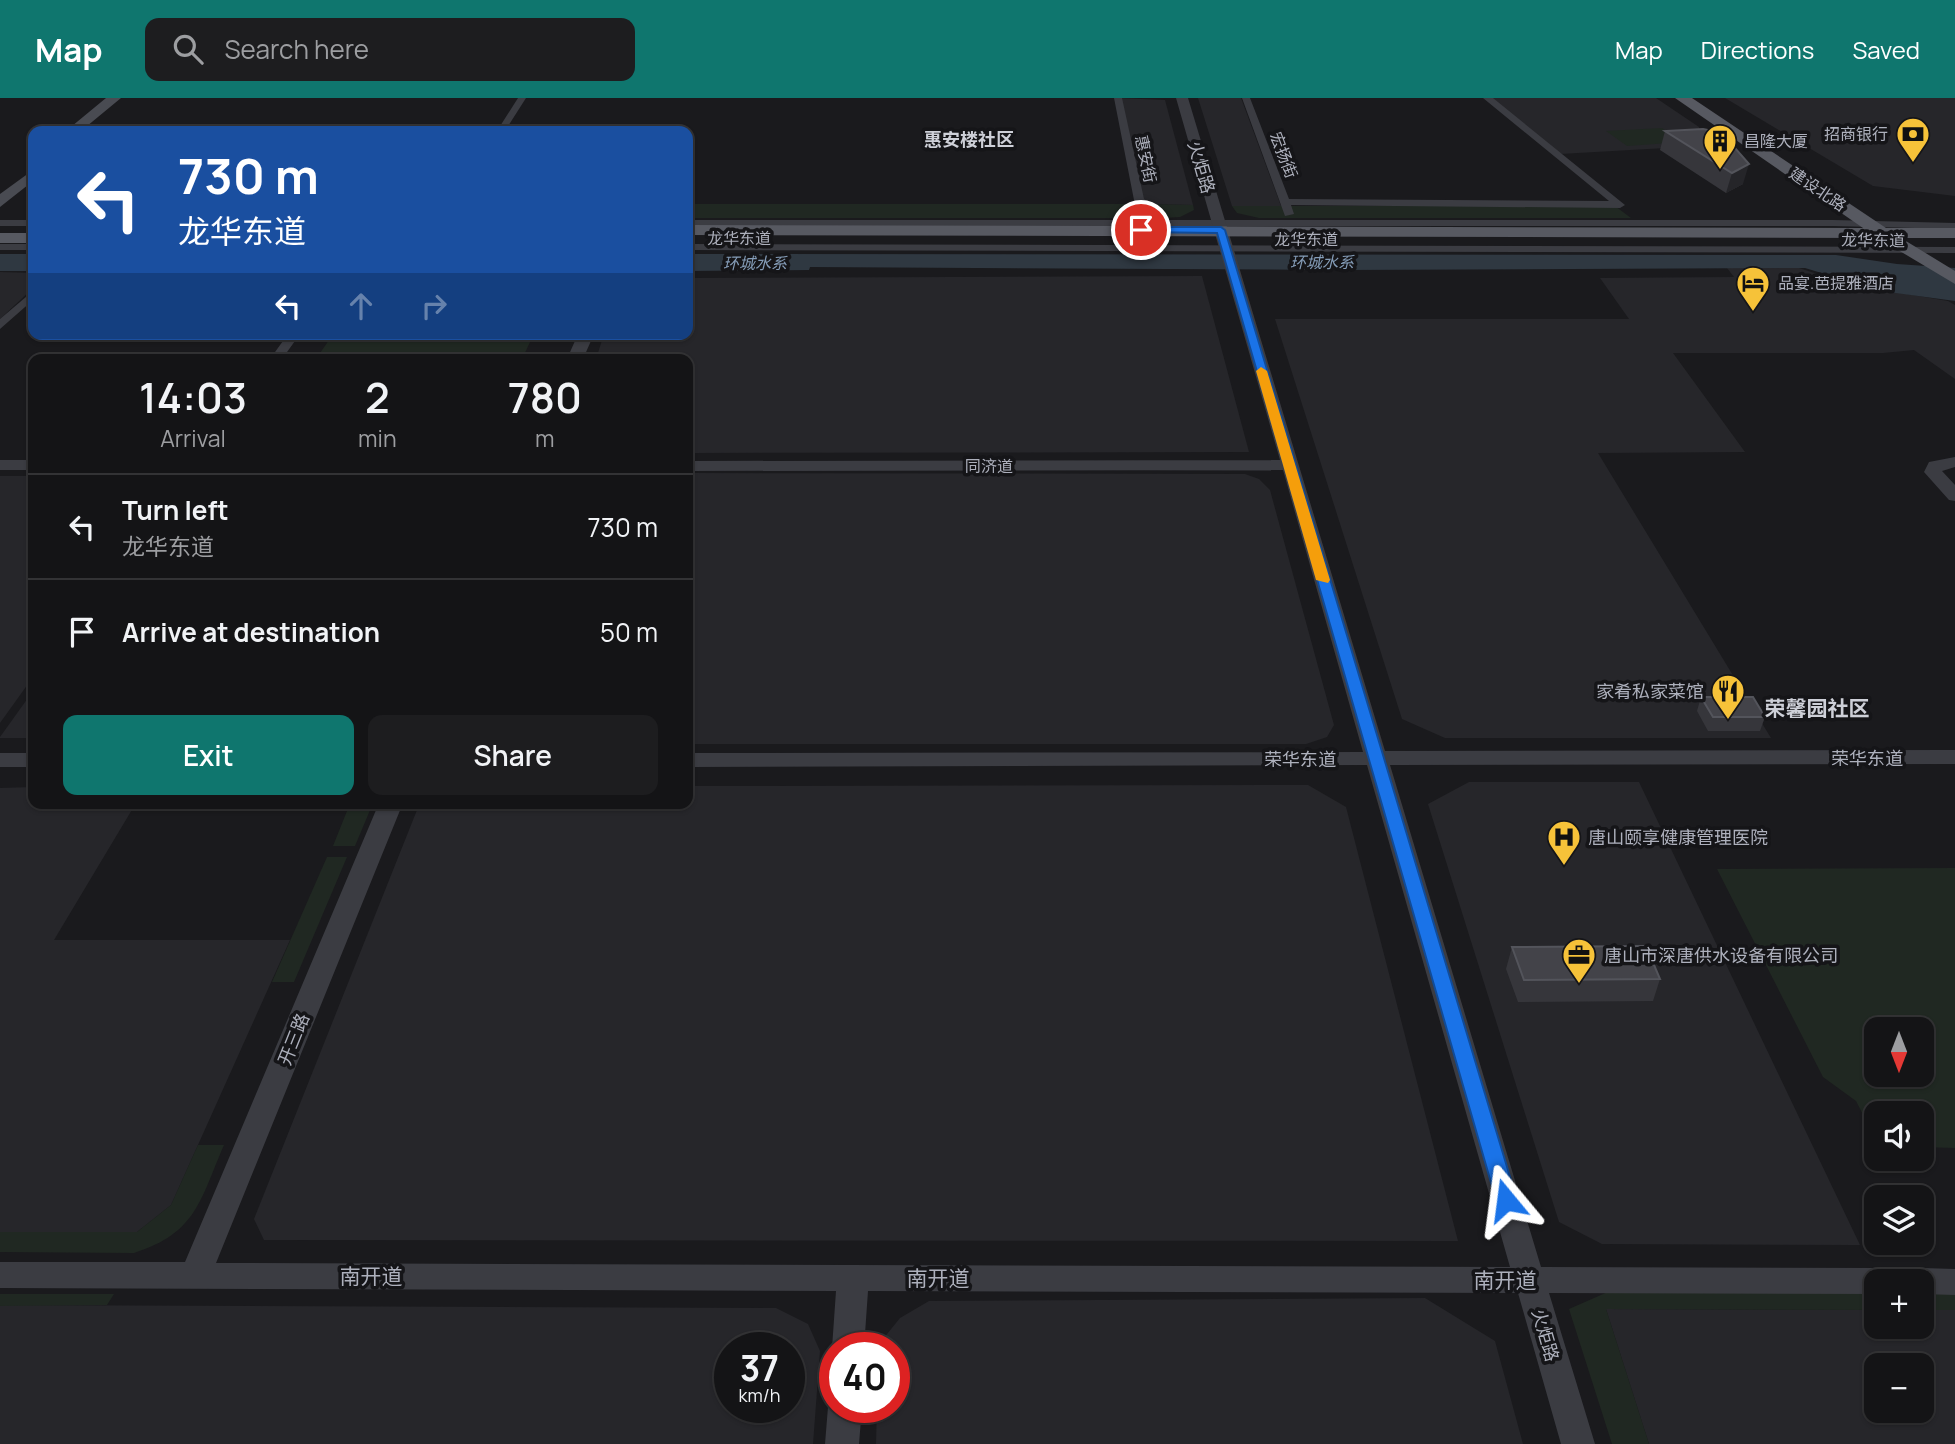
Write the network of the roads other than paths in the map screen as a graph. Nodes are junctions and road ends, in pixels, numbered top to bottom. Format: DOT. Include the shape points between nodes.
graph roads {
  1 [pos="114,98"];
  2 [pos="125,98"];
  3 [pos="522,98"];
  4 [pos="1118,98"];
  5 [pos="1182,98"];
  6 [pos="1246,98"];
  7 [pos="1487,98"];
  8 [pos="1682,98"];
  9 [pos="1703,98"];
  10 [pos="79,126"];
  11 [pos="91,126"];
  12 [pos="504,126"];
  13 [pos="28,167"];
  14 [pos="28,178"];
  15 [pos="0,190"];
  16 [pos="0,202"];
  17 [pos="1285,202"];
  18 [pos="1618,204"];
  19 [pos="0,223"];
  20 [pos="28,223"];
  21 [pos="693,223"];
  22 [pos="1148,223"];
  23 [pos="1292,223"];
  24 [pos="1643,224"];
  25 [pos="1955,226"];
  26 [pos="0,230"];
  27 [pos="28,230"];
  28 [pos="693,230"];
  29 [pos="1955,233"];
  30 [pos="0,238"];
  31 [pos="28,238"];
  32 [pos="693,238"];
  33 [pos="1910,240"];
  34 [pos="1955,241"];
  35 [pos="1225,245"];
  36 [pos="0,247"];
  37 [pos="28,247"];
  38 [pos="693,247"];
  39 [pos="1955,258"];
  40 [pos="1955,279"];
  41 [pos="28,299"];
  42 [pos="0,325"];
  43 [pos="289,340"];
  44 [pos="279,354"];
  45 [pos="1955,462"];
  46 [pos="0,465"];
  47 [pos="28,465"];
  48 [pos="1289,465"];
  49 [pos="693,466"];
  50 [pos="1955,496"];
  51 [pos="1955,757"];
  52 [pos="1376,759"];
  53 [pos="0,760"];
  54 [pos="28,760"];
  55 [pos="693,760"];
  56 [pos="389,809"];
  57 [pos="0,1275"];
  58 [pos="195,1276"];
  59 [pos="853,1278"];
  60 [pos="1530,1280"];
  61 [pos="1864,1281"];
  62 [pos="1934,1282"];
  63 [pos="1955,1282"];
  64 [pos="849,1332"];
  65 [pos="844,1423"];
  66 [pos="842,1444"];
  67 [pos="1578,1444"];
  1 -- 10 [label="main road"];
  2 -- 11 [label="main road"];
  3 -- 12 [label="street"];
  4 -- 22 [label="street, 惠安街" via="1139,201 1144,203"];
  5 -- 35 [label="street, 火炬路"];
  6 -- 17 [label="street, 宏扬街"];
  7 -- 18 [label="street"];
  8 -- 33 [label="main road, 建设北路"];
  9 -- 33 [label="main road, 建设北路"];
  13 -- 15 [label="main road"];
  14 -- 16 [label="main road"];
  17 -- 18 [label="street"];
  17 -- 23 [label="street, 宏扬街"];
  18 -- 24 [label="street"];
  19 -- 20 [label="street"];
  21 -- 22 [label="street"];
  22 -- 35 [label="street"];
  23 -- 24 [label="street"];
  23 -- 35 [label="street"];
  24 -- 33 [label="street"];
  25 -- 33 [label="street"];
  26 -- 27 [label="main road"];
  28 -- 35 [label="main road, 龙华东道"];
  29 -- 33 [label="main road"];
  30 -- 31 [label="main road"];
  32 -- 35 [label="main road, 龙华东道"];
  33 -- 34 [label="main road"];
  33 -- 35 [label="main road, 龙华东道"];
  33 -- 39 [label="main road, 建设北路"];
  33 -- 40 [label="main road, 建设北路"];
  35 -- 38 [label="street"];
  35 -- 48 [label="street, 火炬路"];
  36 -- 37 [label="street"];
  41 -- 42 [label="street"];
  43 -- 44 [label="street"];
  45 -- 50 [label="street" via="1935,466 1933,472"];
  46 -- 47 [label="street"];
  48 -- 49 [label="street, 同济道"];
  48 -- 52 [label="street, 火炬路"];
  51 -- 52 [label="street, 荣华东道"];
  52 -- 55 [label="street, 荣华东道"];
  52 -- 60 [label="street, 火炬路"];
  53 -- 54 [label="street"];
  56 -- 58 [label="street, 开三路"];
  57 -- 58 [label="street, 南开道"];
  58 -- 59 [label="street, 南开道"];
  59 -- 60 [label="street, 南开道"];
  59 -- 64 [label="street"];
  60 -- 61 [label="street, 南开道"];
  60 -- 67 [label="street, 火炬路"];
  62 -- 63 [label="street"];
  65 -- 66 [label="street"];
}
